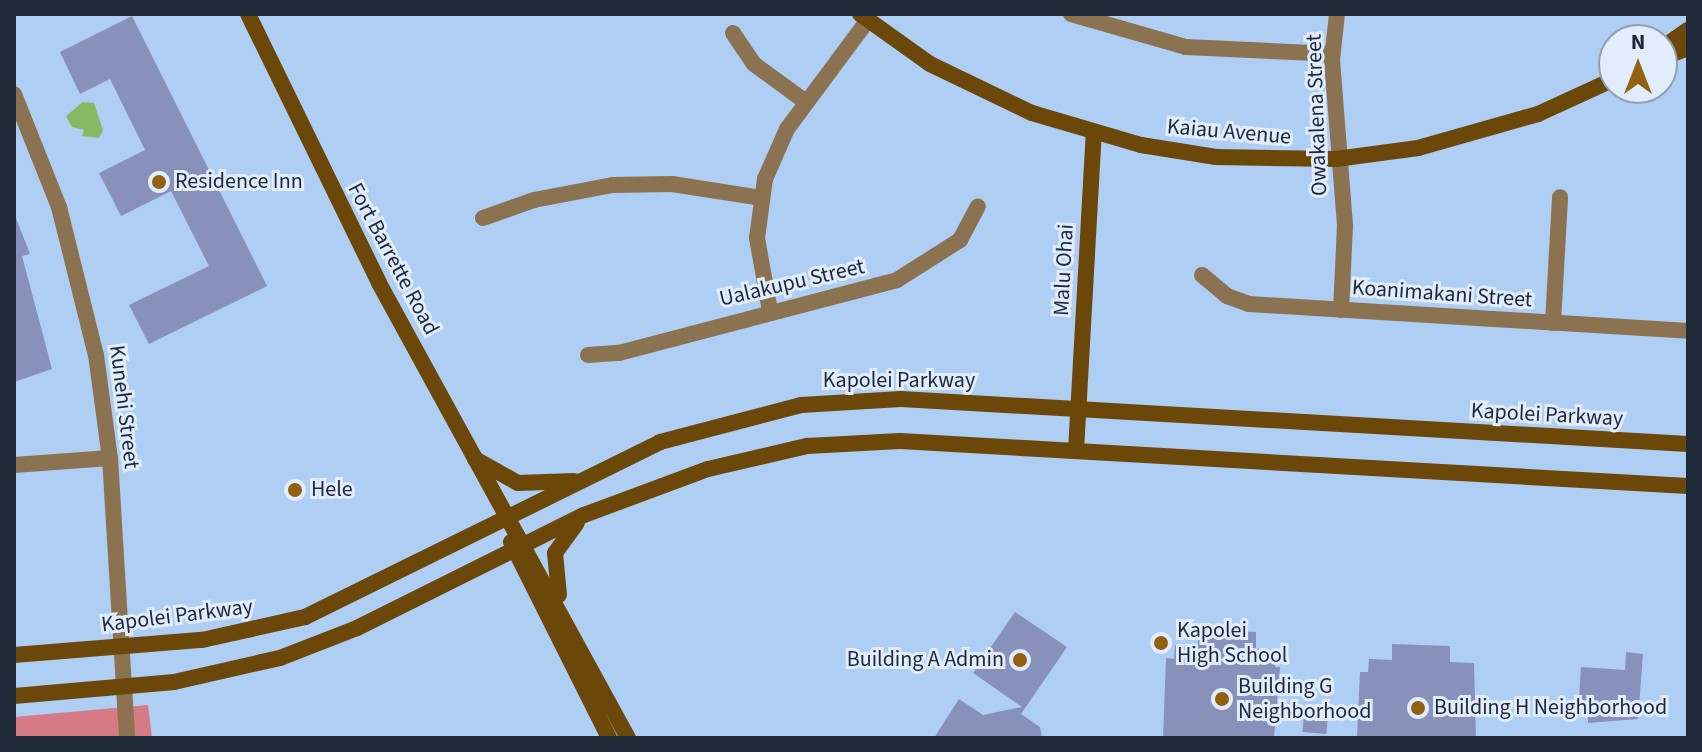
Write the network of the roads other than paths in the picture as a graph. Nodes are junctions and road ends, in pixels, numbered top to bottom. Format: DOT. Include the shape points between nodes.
graph roads {
  1 [pos="248,14"];
  2 [pos="1071,14"];
  3 [pos="1337,14"];
  4 [pos="864,17"];
  5 [pos="733,33"];
  6 [pos="1332,54"];
  7 [pos="1598,86"];
  8 [pos="14,94"];
  9 [pos="806,102"];
  10 [pos="1094,134"];
  11 [pos="1339,158"];
  12 [pos="1560,197"];
  13 [pos="761,198"];
  14 [pos="978,206"];
  15 [pos="483,218"];
  16 [pos="1202,275"];
  17 [pos="1341,310"];
  18 [pos="770,311"];
  19 [pos="1553,323"];
  20 [pos="1688,331"];
  21 [pos="588,355"];
  22 [pos="1078,409"];
  23 [pos="1688,444"];
  24 [pos="1076,451"];
  25 [pos="110,458"];
  26 [pos="473,458"];
  27 [pos="14,465"];
  28 [pos="583,480"];
  29 [pos="1688,486"];
  30 [pos="584,515"];
  31 [pos="507,521"];
  32 [pos="519,547"];
  33 [pos="573,633"];
  34 [pos="121,647"];
  35 [pos="14,655"];
  36 [pos="124,688"];
  37 [pos="14,696"];
  38 [pos="127,738"];
  39 [pos="609,738"];
  40 [pos="628,738"];
  1 -- 26 [label="main road, Fort Barrette Road" via="309,145"];
  2 -- 6 [label="street" via="1186,47"];
  3 -- 6 [label="street, Owakalena Street"];
  4 -- 9 [label="street"];
  4 -- 10 [label="main road, Kaiau Avenue" via="963,82"];
  5 -- 9 [label="street" via="754,64"];
  6 -- 11 [label="street, Owakalena Street"];
  7 -- 11 [label="main road, Kaiau Avenue" via="1499,128 1418,148"];
  8 -- 25 [label="street, Kunehi Street" via="74,256 96,355"];
  9 -- 13 [label="street" via="779,145"];
  10 -- 11 [label="main road, Kaiau Avenue" via="1216,157"];
  10 -- 22 [label="main road, Malu Ohai"];
  11 -- 17 [label="street, Owakalena Street"];
  12 -- 19 [label="street"];
  13 -- 15 [label="street" via="672,184 613,185 560,193"];
  13 -- 18 [label="street" via="758,259"];
  14 -- 18 [label="street, Ualakupu Street" via="960,240 914,273"];
  16 -- 17 [label="street, Koanimakani Street" via="1227,296 1249,304"];
  17 -- 19 [label="street, Koanimakani Street"];
  18 -- 21 [label="street, Ualakupu Street" via="619,353"];
  19 -- 20 [label="street, Koanimakani Street"];
  22 -- 23 [label="main road, Kapolei Parkway"];
  22 -- 24 [label="main road, Malu Ohai"];
  22 -- 28 [label="main road, Kapolei Parkway" via="901,399 801,405 695,430"];
  24 -- 29 [label="main road"];
  24 -- 30 [label="main road" via="900,441 807,446 708,469"];
  25 -- 27 [label="street"];
  25 -- 34 [label="street, Kunehi Street"];
  26 -- 28 [label="main road" via="518,483"];
  26 -- 31 [label="main road, Fort Barrette Road"];
  28 -- 31 [label="main road, Kapolei Parkway"];
  30 -- 32 [label="main road"];
  30 -- 33 [label="main road" via="554,560"];
  31 -- 32 [label="main road, Fort Barrette Road"];
  31 -- 34 [label="main road, Kapolei Parkway" via="305,617 239,634"];
  32 -- 33 [label="main road, Fort Barrette Road"];
  32 -- 36 [label="main road" via="357,628 280,658"];
  32 -- 39 [label="main road, Fort Barrette Road"];
  33 -- 40 [label="main road, Fort Barrette Road"];
  34 -- 35 [label="main road, Kapolei Parkway"];
  34 -- 36 [label="street, Kunehi Street"];
  36 -- 37 [label="main road"];
  36 -- 38 [label="street, Kunehi Street"];
}
